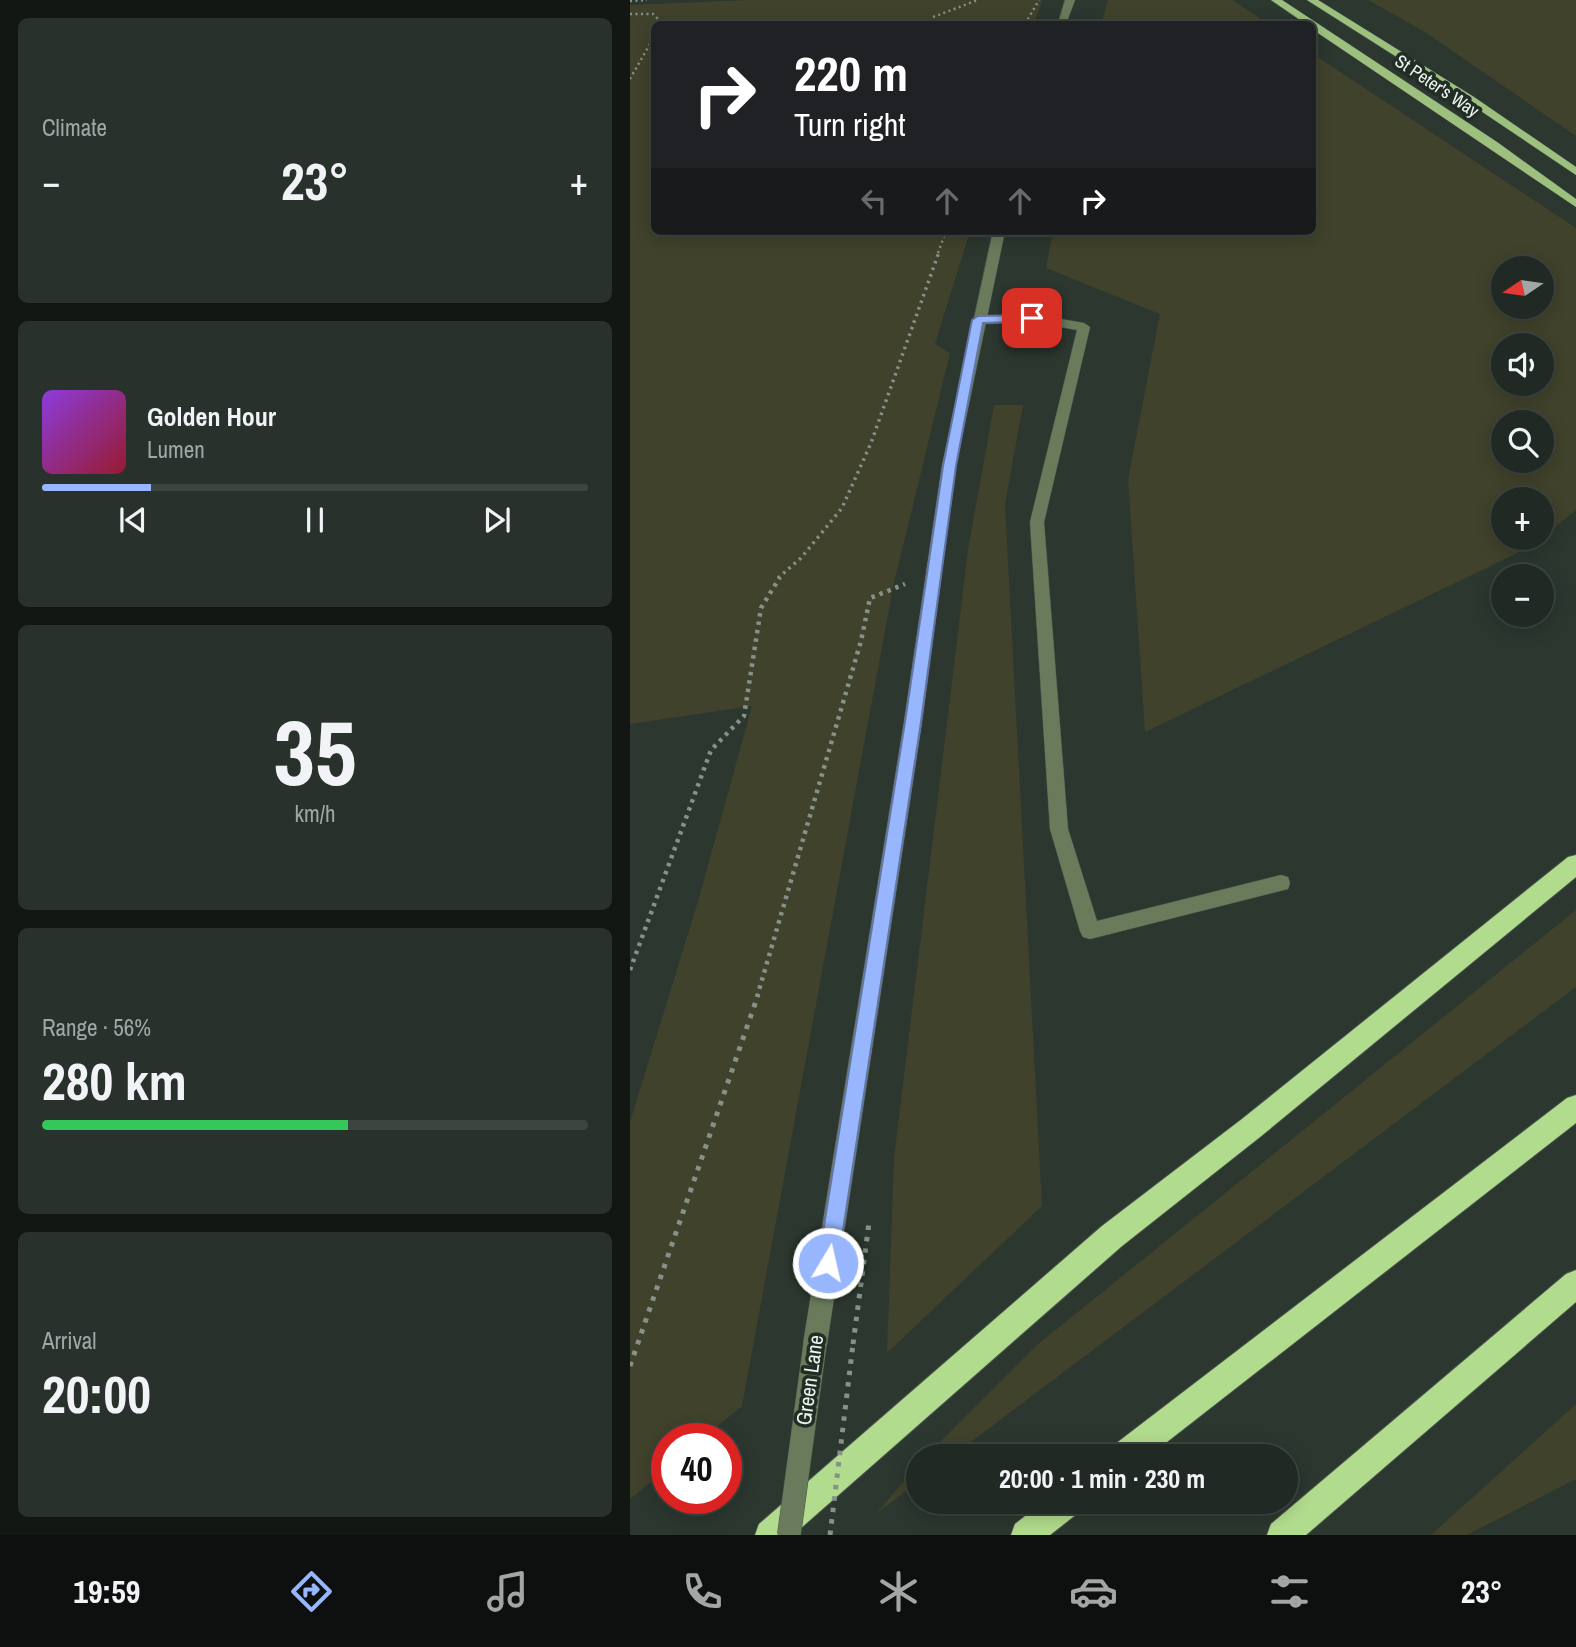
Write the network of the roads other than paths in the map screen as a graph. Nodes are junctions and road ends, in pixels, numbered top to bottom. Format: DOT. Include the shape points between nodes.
graph roads {
  1 [pos="1070,0"];
  2 [pos="1276,0"];
  3 [pos="1312,0"];
  4 [pos="1063,21"];
  5 [pos="1308,21"];
  6 [pos="1316,27"];
  7 [pos="1576,172"];
  8 [pos="1576,204"];
  9 [pos="998,235"];
  10 [pos="978,320"];
  11 [pos="1576,864"];
  12 [pos="1281,883"];
  13 [pos="1576,1107"];
  14 [pos="1576,1284"];
  15 [pos="1141,1444"];
  16 [pos="1053,1514"];
  17 [pos="770,1535"];
  18 [pos="789,1535"];
  19 [pos="1026,1535"];
  20 [pos="1282,1535"];
  1 -- 4 [label="street"];
  2 -- 5 [label="main road, St Peter's Way"];
  3 -- 7 [label="main road, St Peter's Way"];
  6 -- 8 [label="main road, St Peter's Way"];
  9 -- 10 [label="street, Green Lane"];
  10 -- 12 [label="street" via="1032,318 1084,327 1037,522 1059,829 1090,931"];
  10 -- 18 [label="street, Green Lane, bridge" via="949,466"];
  11 -- 17 [label="highway" via="1112,1237"];
  13 -- 15 [label="highway"];
  14 -- 20 [label="highway"];
  16 -- 19 [label="highway"];
}
